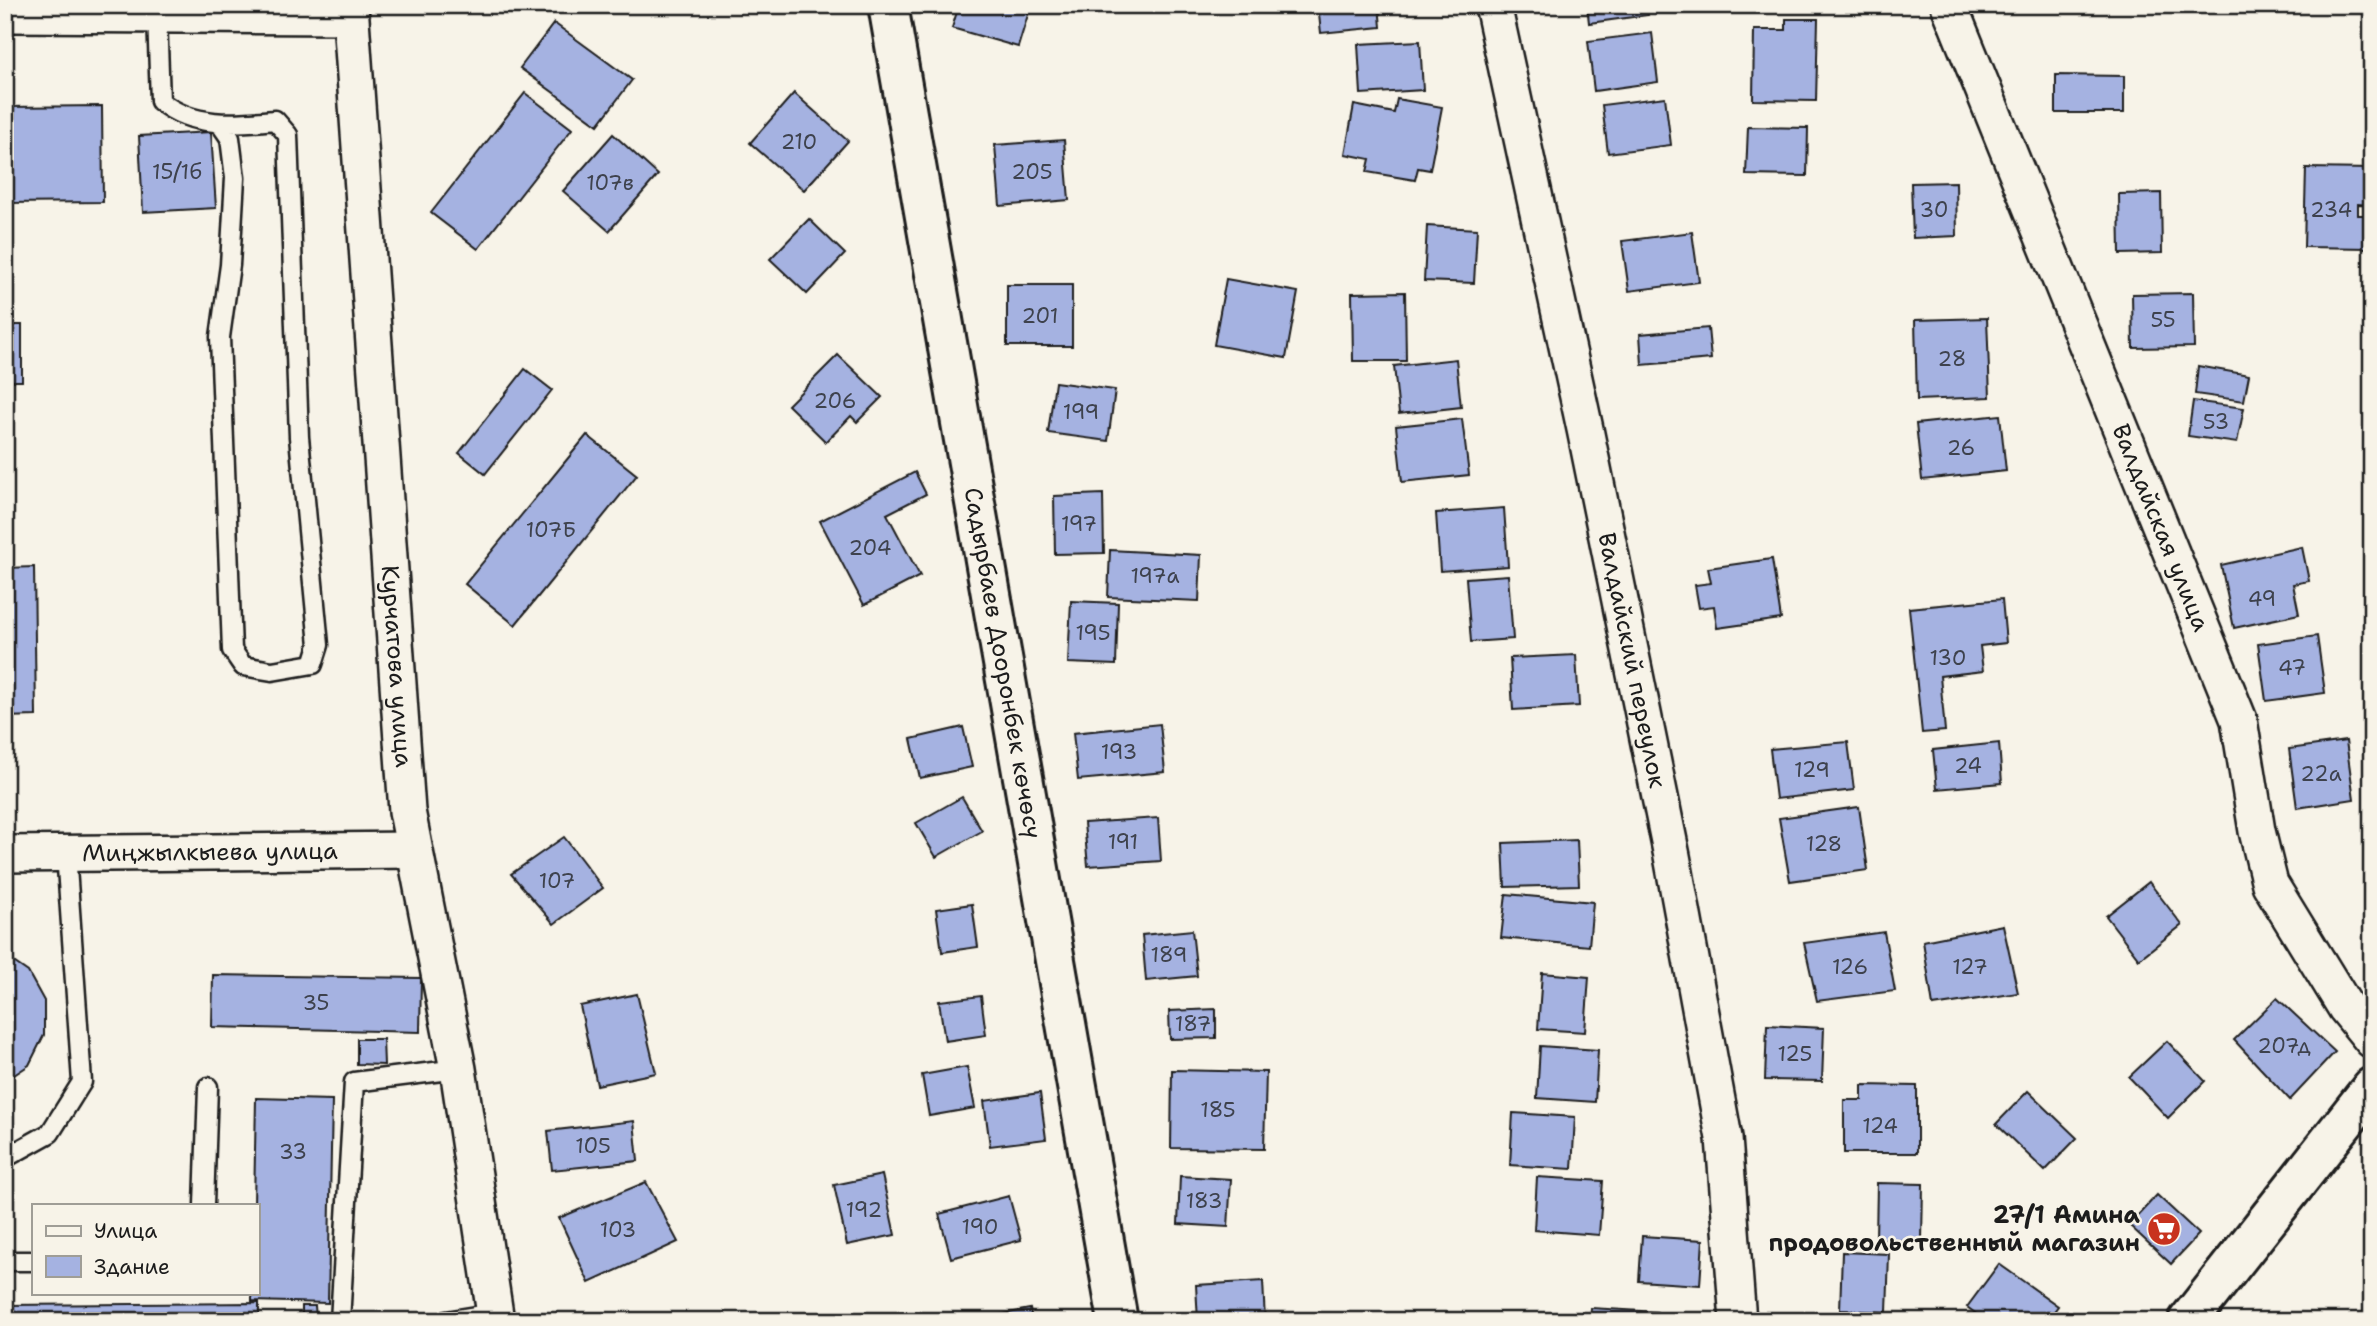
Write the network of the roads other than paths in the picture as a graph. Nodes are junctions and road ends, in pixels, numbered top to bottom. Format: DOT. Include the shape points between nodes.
graph roads {
  1 [pos="888,5"];
  2 [pos="1493,5"];
  3 [pos="1949,5"];
  4 [pos="281,10"];
  5 [pos="350,11"];
  6 [pos="150,12"];
  7 [pos="5,14"];
  8 [pos="221,125"];
  9 [pos="414,849"];
  10 [pos="66,853"];
  11 [pos="5,854"];
  12 [pos="2372,1040"];
  13 [pos="458,1069"];
  14 [pos="208,1087"];
  15 [pos="2372,1087"];
  16 [pos="5,1158"];
  17 [pos="204,1204"];
  18 [pos="5,1261"];
  19 [pos="32,1261"];
  20 [pos="495,1317"];
  21 [pos="340,1321"];
  22 [pos="446,1321"];
  23 [pos="1118,1321"];
  24 [pos="1738,1321"];
  25 [pos="2188,1321"];
  1 -- 23 [label="main road, Садырбаев Дооронбек көчөсү"];
  2 -- 24 [label="street, Валдайский переулок" via="1586,429 1672,856 1724,1139"];
  3 -- 12 [label="street, Валдайская улица" via="2239,720 2270,884 2346,1008"];
  4 -- 5 [label="street"];
  4 -- 6 [label="street"];
  5 -- 9 [label="street, Курчатова улица" via="407,811"];
  6 -- 7 [label="street"];
  6 -- 8 [label="lane" via="160,101 175,111"];
  8 -- 8 [label="lane" via="230,138 235,178 220,337 232,650 243,666 272,671 313,663 319,645 299,437 288,135 275,120"];
  9 -- 10 [label="street, Миңжылкыева улица"];
  9 -- 13 [label="street, Курчатова улица"];
  10 -- 11 [label="street, Миңжылкыева улица"];
  10 -- 16 [label="lane" via="82,1082 50,1133"];
  13 -- 20 [label="street, Курчатова улица"];
  13 -- 21 [label="lane" via="354,1082"];
  14 -- 17 [label="lane"];
  15 -- 25 [label="main road"];
  18 -- 19 [label="lane"];
  20 -- 22 [label="lane"];
}
